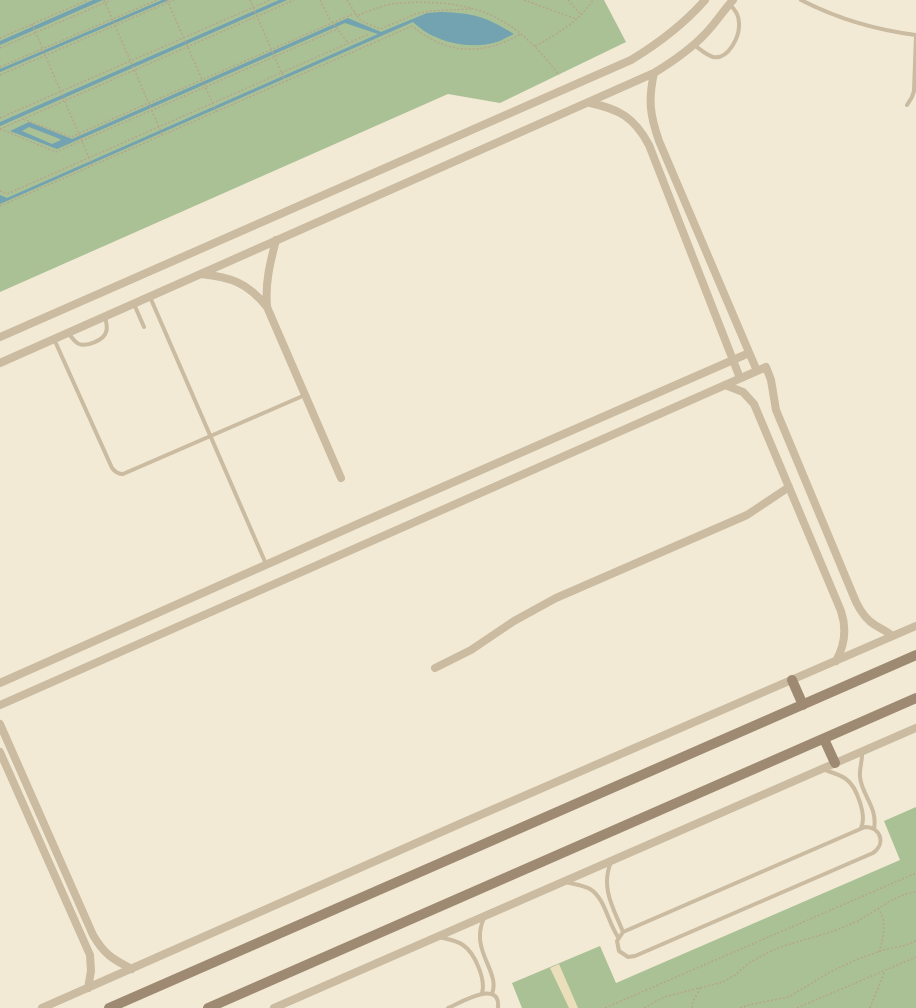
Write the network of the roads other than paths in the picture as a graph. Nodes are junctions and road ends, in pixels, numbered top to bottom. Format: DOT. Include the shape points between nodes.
graph roads {
  1 [pos="705,0"];
  2 [pos="802,0"];
  3 [pos="731,2"];
  4 [pos="916,35"];
  5 [pos="694,45"];
  6 [pos="654,73"];
  7 [pos="590,103"];
  8 [pos="907,105"];
  9 [pos="276,240"];
  10 [pos="201,274"];
  11 [pos="150,297"];
  12 [pos="134,304"];
  13 [pos="268,307"];
  14 [pos="105,316"];
  15 [pos="144,327"];
  16 [pos="68,332"];
  17 [pos="0,337"];
  18 [pos="54,338"];
  19 [pos="749,353"];
  20 [pos="733,360"];
  21 [pos="0,363"];
  22 [pos="757,371"];
  23 [pos="740,378"];
  24 [pos="725,385"];
  25 [pos="305,395"];
  26 [pos="210,436"];
  27 [pos="341,478"];
  28 [pos="789,487"];
  29 [pos="266,564"];
  30 [pos="916,626"];
  31 [pos="892,636"];
  32 [pos="916,655"];
  33 [pos="836,661"];
  34 [pos="435,668"];
  35 [pos="792,680"];
  36 [pos="0,683"];
  37 [pos="916,698"];
  38 [pos="0,705"];
  39 [pos="803,705"];
  40 [pos="0,724"];
  41 [pos="916,728"];
  42 [pos="824,739"];
  43 [pos="862,751"];
  44 [pos="0,752"];
  45 [pos="835,763"];
  46 [pos="822,769"];
  47 [pos="861,828"];
  48 [pos="874,829"];
  49 [pos="612,860"];
  50 [pos="563,881"];
  51 [pos="485,915"];
  52 [pos="623,932"];
  53 [pos="437,936"];
  54 [pos="618,937"];
  55 [pos="132,969"];
  56 [pos="88,988"];
  57 [pos="482,993"];
  58 [pos="492,994"];
  59 [pos="42,1008"];
  60 [pos="109,1008"];
  61 [pos="208,1008"];
  62 [pos="274,1008"];
  63 [pos="448,1008"];
  64 [pos="498,1008"];
  1 -- 17 [label="street" via="676,30 631,60"];
  2 -- 4 [label="lane" via="855,23"];
  3 -- 5 [label="street"];
  3 -- 5 [label="lane" via="740,24 738,35 729,51 723,56 713,57"];
  4 -- 8 [label="lane" via="914,91"];
  5 -- 6 [label="street"];
  6 -- 7 [label="street"];
  6 -- 19 [label="street" via="650,90 652,121"];
  7 -- 9 [label="street"];
  7 -- 20 [label="street" via="620,112 644,135"];
  9 -- 10 [label="street"];
  9 -- 13 [label="street" via="267,276"];
  10 -- 11 [label="street"];
  10 -- 13 [label="street" via="240,283"];
  11 -- 12 [label="street"];
  11 -- 26 [label="lane"];
  12 -- 14 [label="street"];
  12 -- 15 [label="lane"];
  13 -- 25 [label="street"];
  14 -- 16 [label="street"];
  14 -- 16 [label="lane" via="107,331 100,339 81,344 75,342"];
  16 -- 18 [label="street"];
  18 -- 21 [label="street"];
  18 -- 26 [label="lane" via="116,473 123,474"];
  19 -- 20 [label="street"];
  19 -- 22 [label="street"];
  20 -- 23 [label="street"];
  20 -- 29 [label="street"];
  22 -- 23 [label="street"];
  22 -- 31 [label="street" via="766,367 776,410 861,612 868,620"];
  23 -- 24 [label="street"];
  24 -- 28 [label="street" via="743,392 754,404"];
  24 -- 38 [label="street"];
  25 -- 26 [label="lane"];
  25 -- 27 [label="street"];
  26 -- 29 [label="lane"];
  28 -- 33 [label="street" via="844,618 843,648"];
  28 -- 34 [label="street" via="747,515 556,598 514,621 471,650"];
  29 -- 36 [label="street"];
  30 -- 31 [label="street"];
  31 -- 33 [label="street"];
  32 -- 39 [label="main road"];
  33 -- 35 [label="street"];
  35 -- 39 [label="main road"];
  35 -- 55 [label="street"];
  37 -- 42 [label="main road"];
  39 -- 60 [label="main road"];
  40 -- 55 [label="street" via="96,939 106,954"];
  41 -- 43 [label="street"];
  42 -- 45 [label="main road"];
  42 -- 61 [label="main road"];
  43 -- 45 [label="street"];
  43 -- 48 [label="lane" via="860,777 875,814"];
  44 -- 56 [label="street" via="90,955"];
  45 -- 46 [label="street"];
  46 -- 47 [label="lane" via="845,779 852,786 863,815"];
  46 -- 49 [label="street"];
  47 -- 48 [label="lane"];
  47 -- 52 [label="lane"];
  48 -- 54 [label="lane" via="880,835 881,844 873,853 635,956 621,953 617,944"];
  49 -- 50 [label="street"];
  49 -- 52 [label="lane" via="606,886"];
  50 -- 51 [label="street"];
  50 -- 54 [label="lane" via="586,887 595,893"];
  51 -- 53 [label="street"];
  51 -- 58 [label="lane" via="480,928 480,941 493,980"];
  52 -- 54 [label="lane"];
  53 -- 57 [label="lane" via="458,942 471,952 482,977"];
  53 -- 62 [label="street"];
  55 -- 56 [label="street"];
  56 -- 59 [label="street"];
  57 -- 58 [label="lane"];
  57 -- 63 [label="lane"];
  58 -- 64 [label="lane" via="498,1000"];
}
